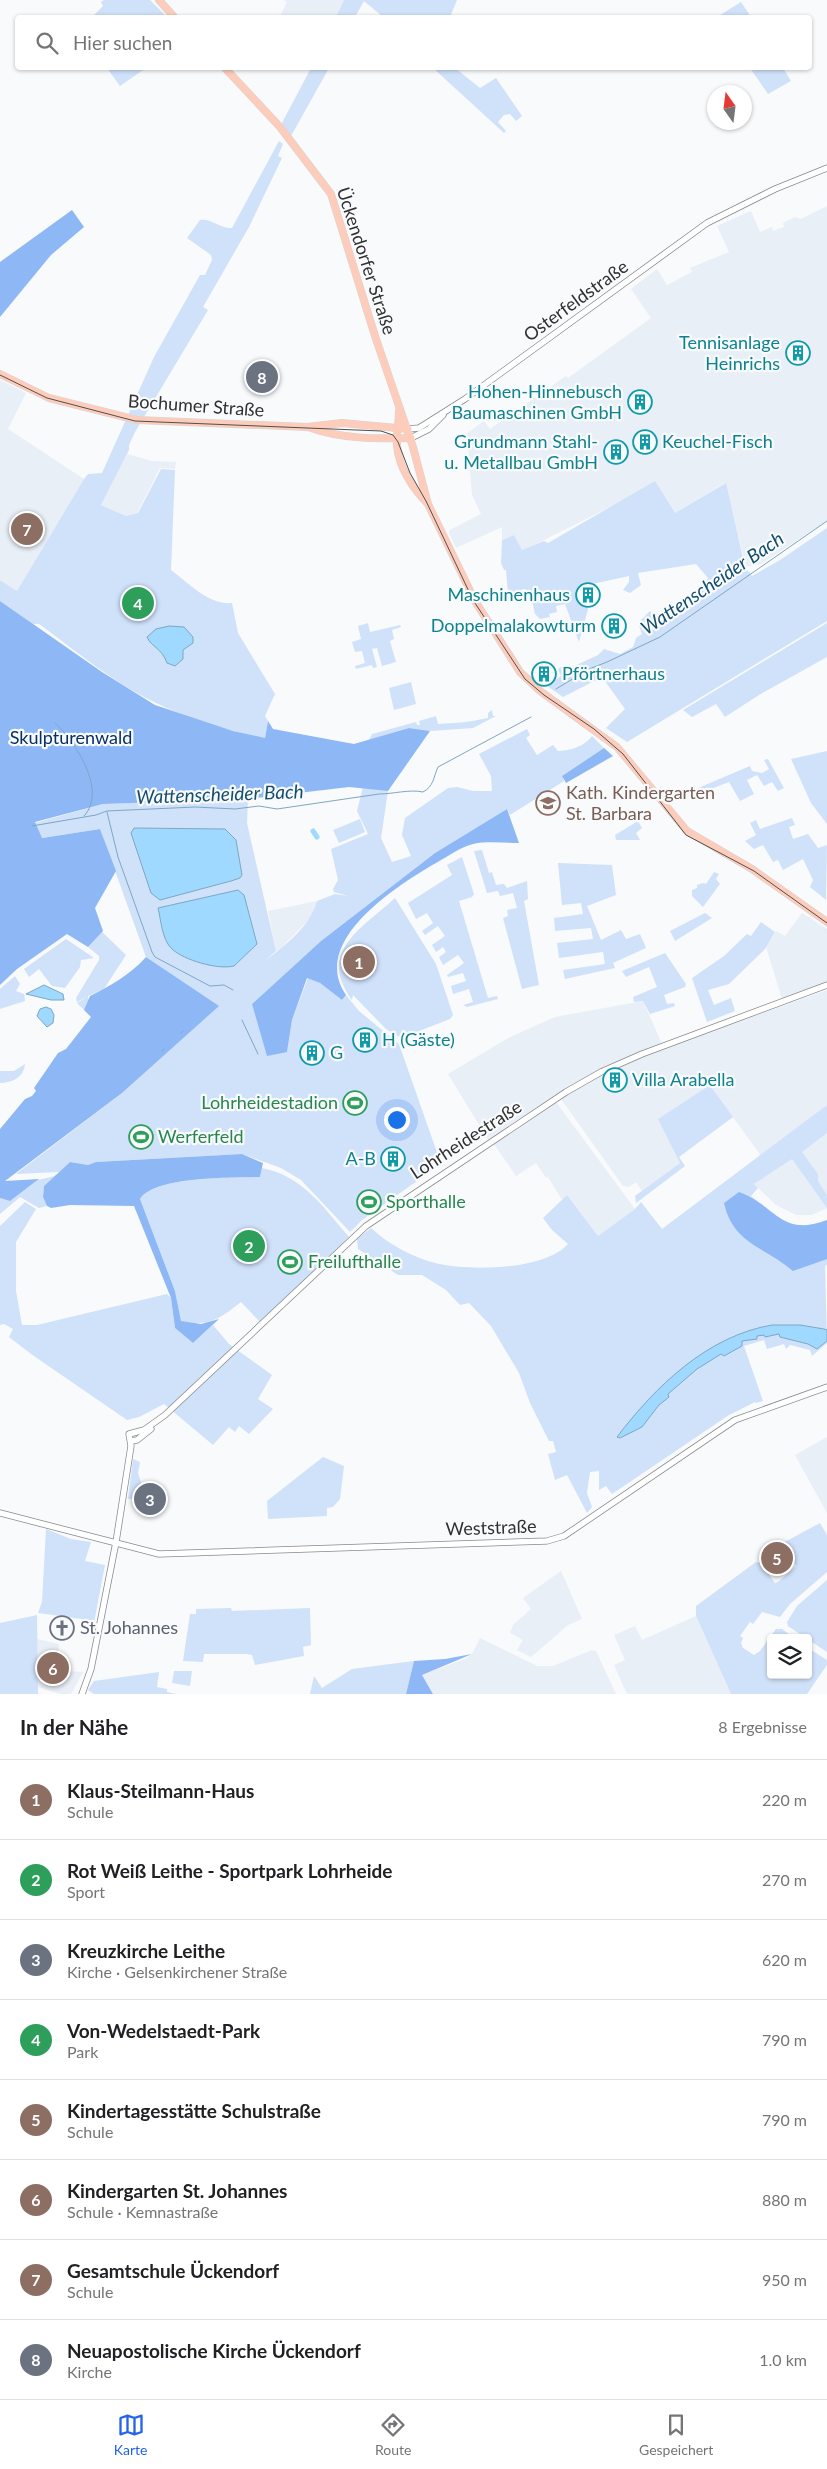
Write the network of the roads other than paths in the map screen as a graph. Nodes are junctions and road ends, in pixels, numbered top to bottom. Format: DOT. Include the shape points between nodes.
graph roads {
  1 [pos="159,0"];
  2 [pos="172,15"];
  3 [pos="227,70"];
  4 [pos="827,168"];
  5 [pos="0,374"];
  6 [pos="399,408"];
  7 [pos="444,413"];
  8 [pos="307,427"];
  9 [pos="399,427"];
  10 [pos="408,429"];
  11 [pos="411,438"];
  12 [pos="397,439"];
  13 [pos="428,504"];
  14 [pos="827,922"];
  15 [pos="827,986"];
  16 [pos="827,1387"];
  17 [pos="153,1425"];
  18 [pos="131,1441"];
  19 [pos="0,1513"];
  20 [pos="116,1542"];
  21 [pos="82,1694"];
  1 -- 2 [label="main road"];
  3 -- 6 [label="main road, Ückendorfer Straße" via="265,110 328,188"];
  4 -- 7 [label="street, Osterfeldstraße" via="725,213"];
  5 -- 8 [label="main road, Bochumer Straße" via="49,398 132,420"];
  6 -- 9 [label="main road, Ückendorfer Straße"];
  6 -- 10 [label="main road, Ückendorfer Straße"];
  7 -- 10 [label="street, Osterfeldstraße" via="419,428"];
  7 -- 11 [label="street, Osterfeldstraße" via="429,429"];
  8 -- 9 [label="main road, Bochumer Straße" via="342,423"];
  8 -- 12 [label="main road, Bochumer Straße" via="327,434"];
  9 -- 10 [label="main road, Bochumer Straße"];
  9 -- 12 [label="main road, Ückendorfer Straße"];
  10 -- 11 [label="main road, Ückendorfer Straße"];
  11 -- 12 [label="main road, Bochumer Straße"];
  11 -- 13 [label="main road"];
  12 -- 13 [label="main road" via="399,456 407,476"];
  13 -- 14 [label="main road" via="475,601 530,683 618,747 687,831 752,869"];
  15 -- 17 [label="street, Lohrheidestraße" via="642,1054 561,1095 359,1232"];
  16 -- 20 [label="street, Weststraße" via="735,1420 553,1540 170,1554"];
  17 -- 18 [label="street, Lohrheidestraße" via="151,1430"];
  17 -- 18 [label="street, Lohrheidestraße" via="129,1434"];
  18 -- 20 [label="street"];
  19 -- 20 [label="street, Weststraße"];
  20 -- 21 [label="street" via="91,1669"];
}
